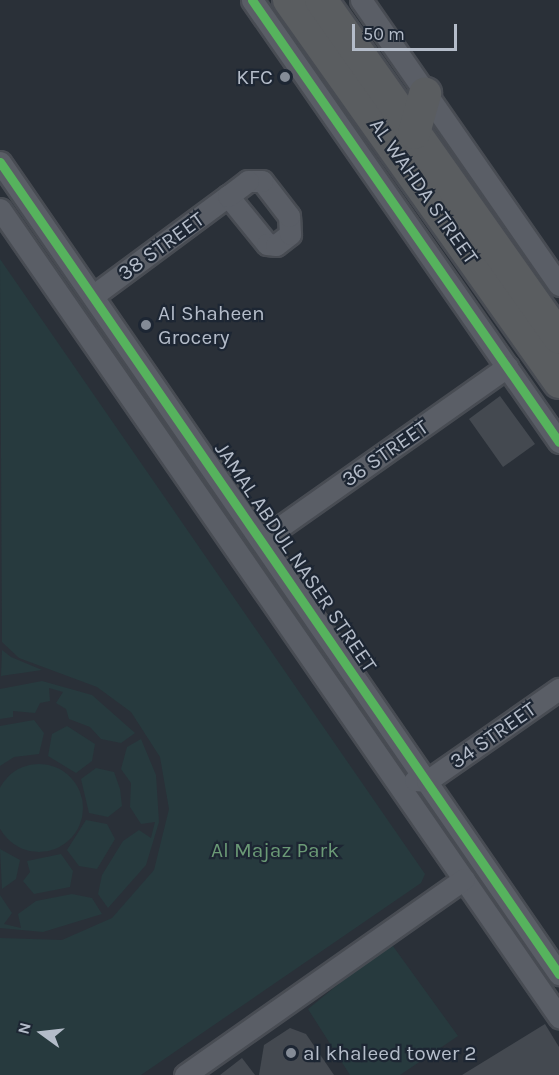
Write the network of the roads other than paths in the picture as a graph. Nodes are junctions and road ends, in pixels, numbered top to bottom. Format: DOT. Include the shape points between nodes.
graph roads {
  1 [pos="252,0"];
  2 [pos="289,0"];
  3 [pos="321,0"];
  4 [pos="361,0"];
  5 [pos="425,94"];
  6 [pos="414,133"];
  7 [pos="0,162"];
  8 [pos="228,196"];
  9 [pos="0,209"];
  10 [pos="559,285"];
  11 [pos="94,295"];
  12 [pos="559,338"];
  13 [pos="507,367"];
  14 [pos="559,382"];
  15 [pos="559,442"];
  16 [pos="263,539"];
  17 [pos="279,609"];
  18 [pos="338,650"];
  19 [pos="559,689"];
  20 [pos="372,745"];
  21 [pos="427,781"];
  22 [pos="464,879"];
  23 [pos="559,975"];
  24 [pos="559,1017"];
  25 [pos="185,1075"];
  1 -- 13 [label="street"];
  2 -- 14 [label="highway, AL WAHDA STREET"];
  3 -- 6 [label="highway, AL WAHDA STREET"];
  4 -- 5 [label="street"];
  5 -- 6 [label="highway"];
  5 -- 10 [label="street"];
  6 -- 12 [label="highway, AL WAHDA STREET"];
  7 -- 11 [label="street, JAMAL ABDUL NASER STREET"];
  8 -- 11 [label="street, 38 STREET"];
  9 -- 17 [label="street, JAMAL ABDUL NASER STREET"];
  11 -- 16 [label="street, JAMAL ABDUL NASER STREET"];
  13 -- 15 [label="street"];
  13 -- 16 [label="street, 36 STREET"];
  16 -- 18 [label="street, JAMAL ABDUL NASER STREET"];
  17 -- 18 [label="street" via="292,613 324,653"];
  17 -- 20 [label="street, JAMAL ABDUL NASER STREET"];
  18 -- 21 [label="street, JAMAL ABDUL NASER STREET"];
  19 -- 21 [label="street, 34 STREET"];
  20 -- 21 [label="street" via="384,740 414,780"];
  20 -- 22 [label="street, JAMAL ABDUL NASER STREET"];
  21 -- 23 [label="street, JAMAL ABDUL NASER STREET"];
  22 -- 24 [label="street, JAMAL ABDUL NASER STREET"];
  22 -- 25 [label="street"];
}
